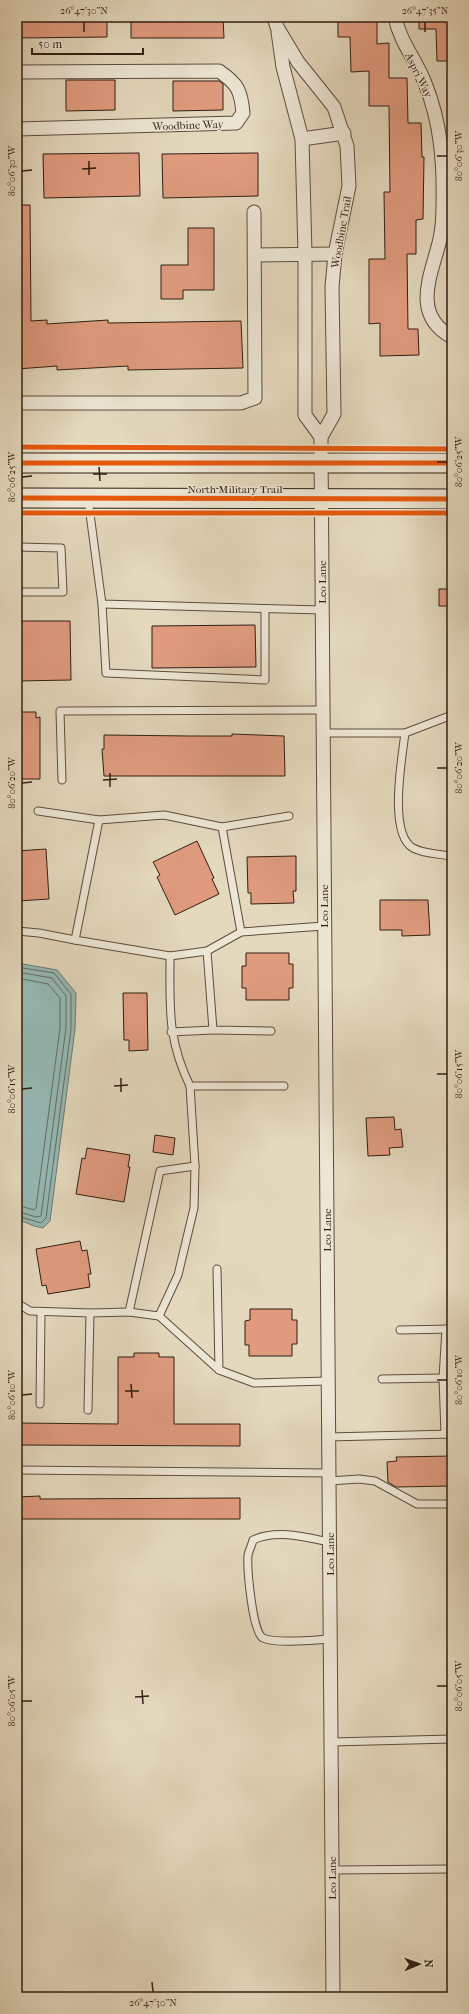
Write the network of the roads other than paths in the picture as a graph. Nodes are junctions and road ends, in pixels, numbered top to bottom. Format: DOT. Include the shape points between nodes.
graph roads {
  1 [pos="395,17"];
  2 [pos="276,22"];
  3 [pos="17,72"];
  4 [pos="17,129"];
  5 [pos="344,133"];
  6 [pos="302,139"];
  7 [pos="254,212"];
  8 [pos="305,254"];
  9 [pos="335,254"];
  10 [pos="255,255"];
  11 [pos="452,337"];
  12 [pos="17,403"];
  13 [pos="321,437"];
  14 [pos="17,463"];
  15 [pos="120,463"];
  16 [pos="452,463"];
  17 [pos="321,464"];
  18 [pos="17,475"];
  19 [pos="17,498"];
  20 [pos="88,498"];
  21 [pos="452,499"];
  22 [pos="321,500"];
  23 [pos="17,547"];
  24 [pos="17,592"];
  25 [pos="102,604"];
  26 [pos="265,609"];
  27 [pos="322,610"];
  28 [pos="323,710"];
  29 [pos="452,715"];
  30 [pos="323,733"];
  31 [pos="405,733"];
  32 [pos="62,780"];
  33 [pos="38,811"];
  34 [pos="289,816"];
  35 [pos="99,820"];
  36 [pos="222,827"];
  37 [pos="452,856"];
  38 [pos="324,926"];
  39 [pos="17,931"];
  40 [pos="241,932"];
  41 [pos="75,940"];
  42 [pos="207,950"];
  43 [pos="170,956"];
  44 [pos="213,1030"];
  45 [pos="271,1031"];
  46 [pos="171,1032"];
  47 [pos="190,1086"];
  48 [pos="284,1086"];
  49 [pos="195,1166"];
  50 [pos="216,1269"];
  51 [pos="17,1303"];
  52 [pos="41,1312"];
  53 [pos="129,1312"];
  54 [pos="90,1313"];
  55 [pos="159,1316"];
  56 [pos="449,1329"];
  57 [pos="400,1330"];
  58 [pos="219,1370"];
  59 [pos="443,1378"];
  60 [pos="382,1379"];
  61 [pos="328,1381"];
  62 [pos="40,1404"];
  63 [pos="88,1410"];
  64 [pos="448,1434"];
  65 [pos="328,1437"];
  66 [pos="17,1470"];
  67 [pos="329,1477"];
  68 [pos="452,1504"];
  69 [pos="329,1542"];
  70 [pos="330,1639"];
  71 [pos="452,1739"];
  72 [pos="331,1742"];
  73 [pos="452,1869"];
  74 [pos="332,1870"];
  75 [pos="333,1997"];
  1 -- 11 [label="street, Aspri Way" via="404,45 424,82 435,111 442,142 443,208 440,238 426,291 426,302 434,322"];
  2 -- 5 [label="street, Woodbine Trail" via="298,62 334,107"];
  2 -- 6 [label="street" via="283,67"];
  3 -- 4 [label="street, Woodbine Way" via="219,71 241,92 243,113 236,123"];
  5 -- 6 [label="street"];
  5 -- 9 [label="street, Woodbine Trail" via="349,186"];
  6 -- 8 [label="street"];
  7 -- 10 [label="street"];
  8 -- 9 [label="street"];
  8 -- 10 [label="street"];
  8 -- 13 [label="street" via="305,415"];
  9 -- 13 [label="street, Woodbine Trail" via="332,287 334,414"];
  10 -- 12 [label="street" via="255,398 241,403"];
  13 -- 17 [label="street, Woodbine Trail"];
  14 -- 15 [label="main road"];
  15 -- 17 [label="main road"];
  15 -- 18 [label="main road" via="84,470"];
  16 -- 17 [label="main road"];
  17 -- 22 [label="street, Leo Lane"];
  19 -- 20 [label="main road, North Military Trail"];
  20 -- 22 [label="main road, North Military Trail"];
  20 -- 25 [label="lane"];
  21 -- 22 [label="main road, North Military Trail"];
  22 -- 27 [label="street, Leo Lane"];
  23 -- 24 [label="lane" via="61,548 63,592"];
  25 -- 26 [label="lane"];
  25 -- 26 [label="lane" via="106,673 266,680"];
  26 -- 27 [label="lane"];
  27 -- 28 [label="street, Leo Lane"];
  28 -- 30 [label="street, Leo Lane"];
  28 -- 32 [label="lane" via="60,711"];
  29 -- 31 [label="lane"];
  30 -- 31 [label="lane"];
  30 -- 38 [label="street, Leo Lane"];
  31 -- 37 [label="lane" via="398,792 402,834 412,848"];
  33 -- 35 [label="lane"];
  34 -- 36 [label="lane"];
  35 -- 36 [label="lane" via="164,815"];
  35 -- 41 [label="lane"];
  36 -- 40 [label="lane"];
  38 -- 40 [label="lane"];
  38 -- 61 [label="street, Leo Lane"];
  39 -- 41 [label="lane"];
  40 -- 42 [label="lane"];
  41 -- 43 [label="lane"];
  42 -- 43 [label="lane"];
  42 -- 44 [label="lane"];
  43 -- 46 [label="lane"];
  44 -- 45 [label="lane"];
  44 -- 46 [label="lane"];
  46 -- 47 [label="lane" via="179,1065"];
  47 -- 48 [label="lane"];
  47 -- 49 [label="lane"];
  49 -- 53 [label="lane" via="160,1171"];
  49 -- 55 [label="lane" via="194,1208 178,1275"];
  50 -- 58 [label="lane"];
  51 -- 52 [label="lane" via="30,1311"];
  52 -- 54 [label="lane"];
  52 -- 62 [label="lane"];
  53 -- 54 [label="lane"];
  53 -- 55 [label="lane"];
  54 -- 63 [label="lane"];
  55 -- 58 [label="lane"];
  56 -- 57 [label="lane"];
  56 -- 59 [label="lane"];
  58 -- 61 [label="lane" via="254,1383"];
  59 -- 60 [label="lane"];
  59 -- 64 [label="lane"];
  61 -- 65 [label="street, Leo Lane"];
  64 -- 65 [label="lane"];
  65 -- 67 [label="street, Leo Lane"];
  66 -- 67 [label="lane"];
  67 -- 68 [label="lane" via="375,1481 416,1504"];
  67 -- 69 [label="street, Leo Lane"];
  69 -- 70 [label="street, Leo Lane"];
  69 -- 70 [label="lane" via="308,1537 259,1537 253,1540 248,1555 253,1620 262,1638 284,1641"];
  70 -- 72 [label="street, Leo Lane"];
  71 -- 72 [label="lane"];
  72 -- 74 [label="street, Leo Lane"];
  73 -- 74 [label="lane"];
  74 -- 75 [label="street, Leo Lane"];
}
